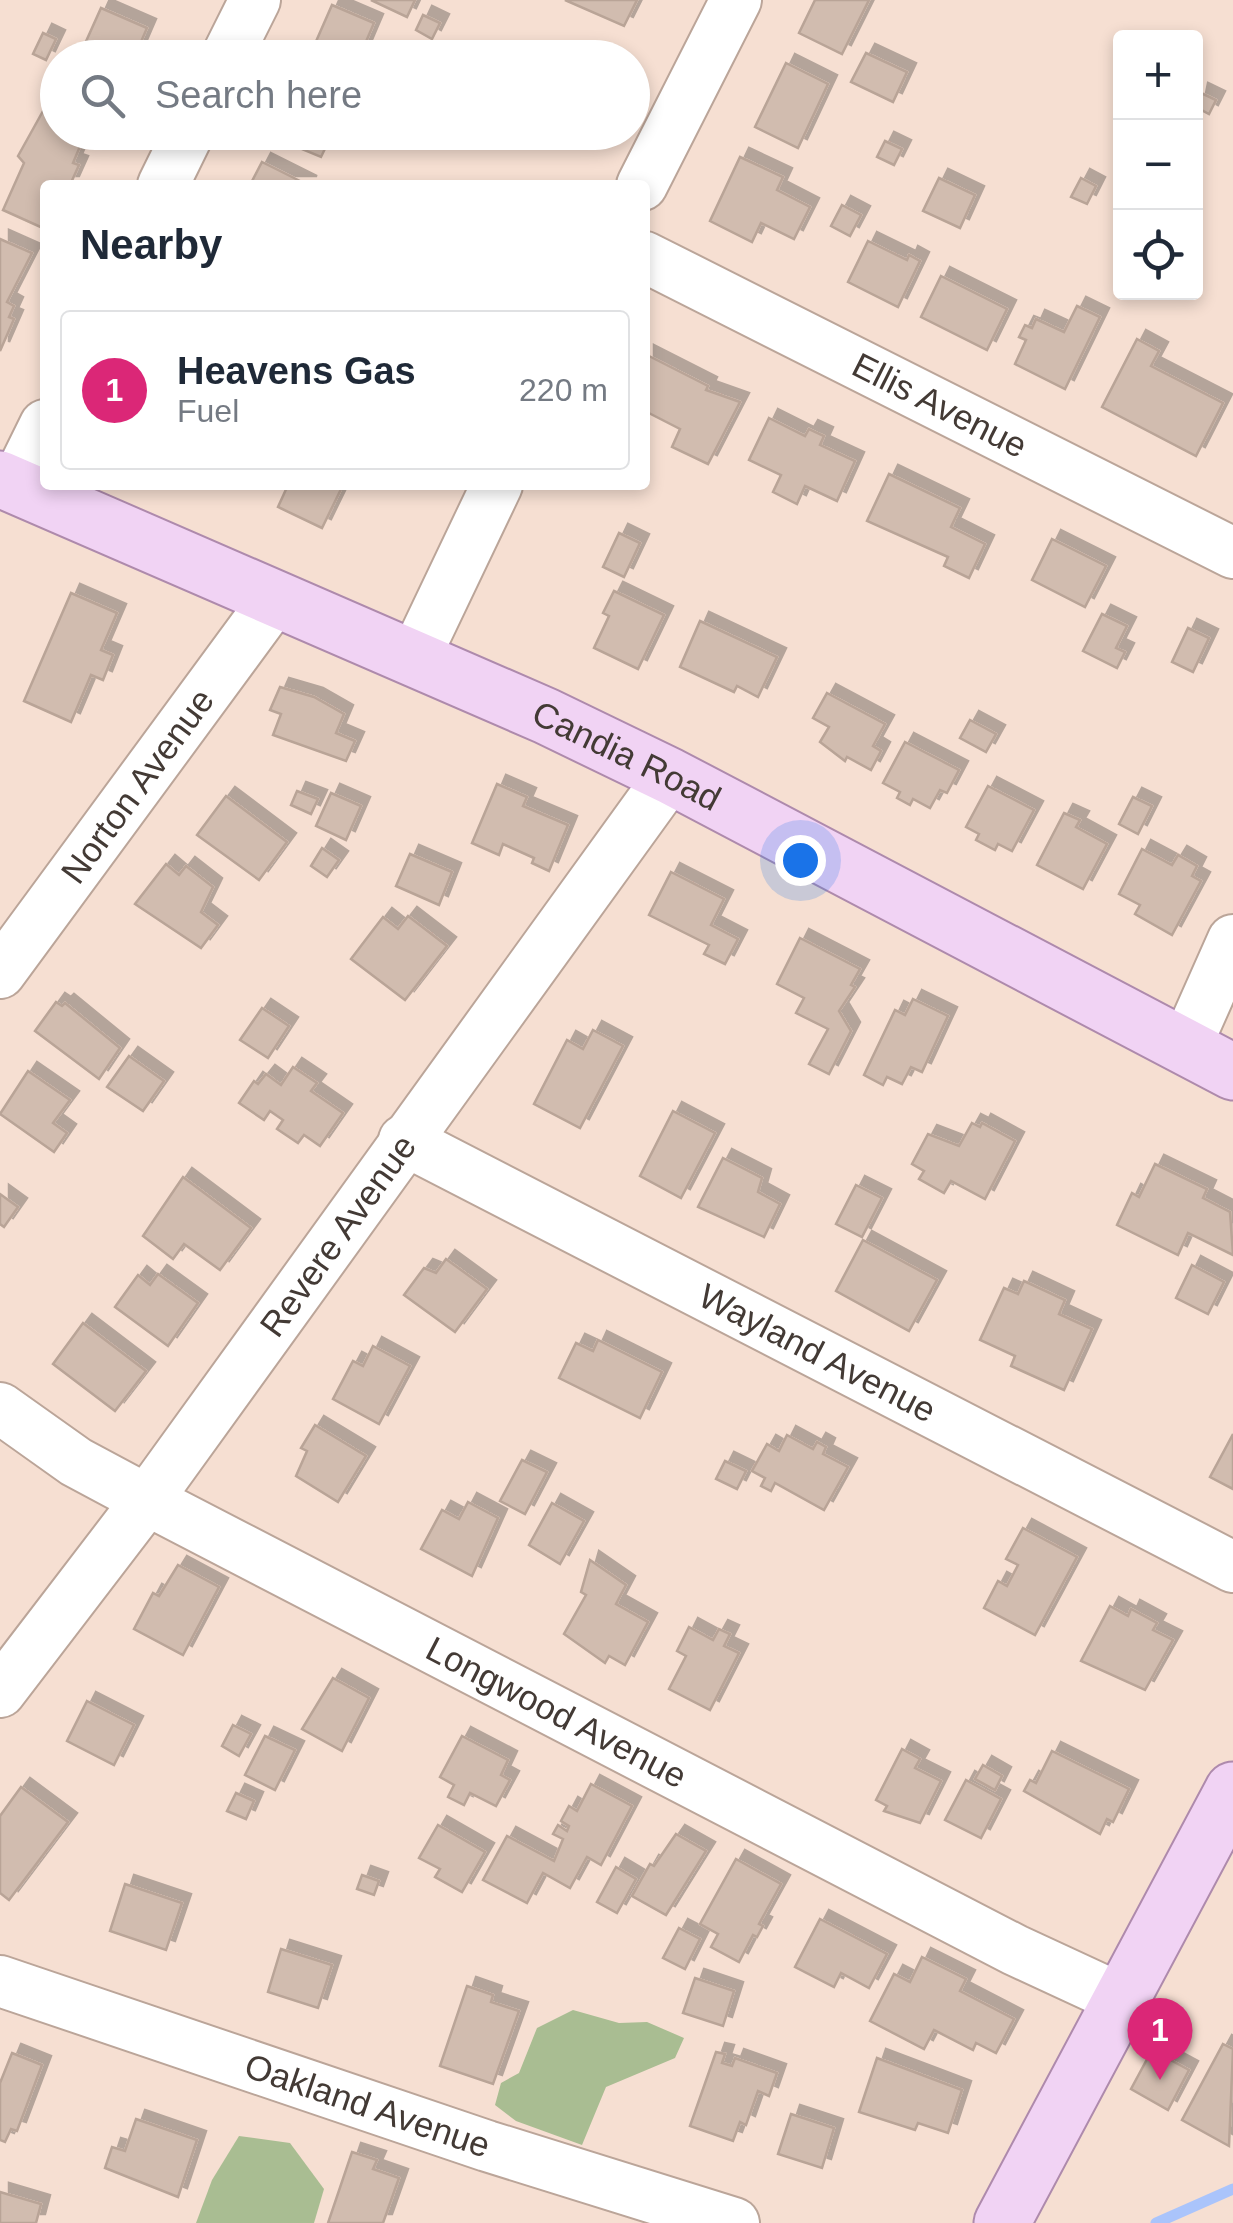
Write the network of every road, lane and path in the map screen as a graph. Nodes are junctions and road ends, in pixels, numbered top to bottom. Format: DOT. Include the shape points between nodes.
graph roads {
  1 [pos="255,0"];
  2 [pos="736,0"];
  3 [pos="235,40"];
  4 [pos="180,150"];
  5 [pos="165,180"];
  6 [pos="645,180"];
  7 [pos="650,259"];
  8 [pos="40,433"];
  9 [pos="8,483"];
  10 [pos="495,490"];
  11 [pos="1233,552"];
  12 [pos="275,598"];
  13 [pos="414,659"];
  14 [pos="670,776"];
  15 [pos="1233,940"];
  16 [pos="0,972"];
  17 [pos="1185,1048"];
  18 [pos="1233,1072"];
  19 [pos="404,1140"];
  20 [pos="0,1408"];
  21 [pos="147,1500"];
  22 [pos="1233,1566"];
  23 [pos="0,1692"];
  24 [pos="1233,1790"];
  25 [pos="0,1981"];
  26 [pos="1122,2000"];
  27 [pos="734,2223"];
  28 [pos="1002,2223"];
  1 -- 3 [label="street"];
  2 -- 6 [label="street"];
  4 -- 5 [label="street"];
  7 -- 11 [label="street, Ellis Avenue"];
  8 -- 9 [label="street"];
  9 -- 12 [label="main road, Candia Road"];
  10 -- 13 [label="street"];
  12 -- 13 [label="main road, Candia Road"];
  12 -- 16 [label="street, Norton Avenue"];
  13 -- 14 [label="main road, Candia Road"];
  14 -- 17 [label="main road, Candia Road"];
  14 -- 19 [label="street, Revere Avenue"];
  15 -- 17 [label="street"];
  17 -- 18 [label="main road, Candia Road"];
  19 -- 21 [label="street, Revere Avenue"];
  19 -- 22 [label="street, Wayland Avenue"];
  20 -- 21 [label="street, Longwood Avenue" via="76,1462"];
  21 -- 23 [label="street, Revere Avenue"];
  21 -- 26 [label="street, Longwood Avenue"];
  24 -- 26 [label="main road"];
  25 -- 27 [label="street, Oakland Avenue"];
  26 -- 28 [label="main road"];
}
